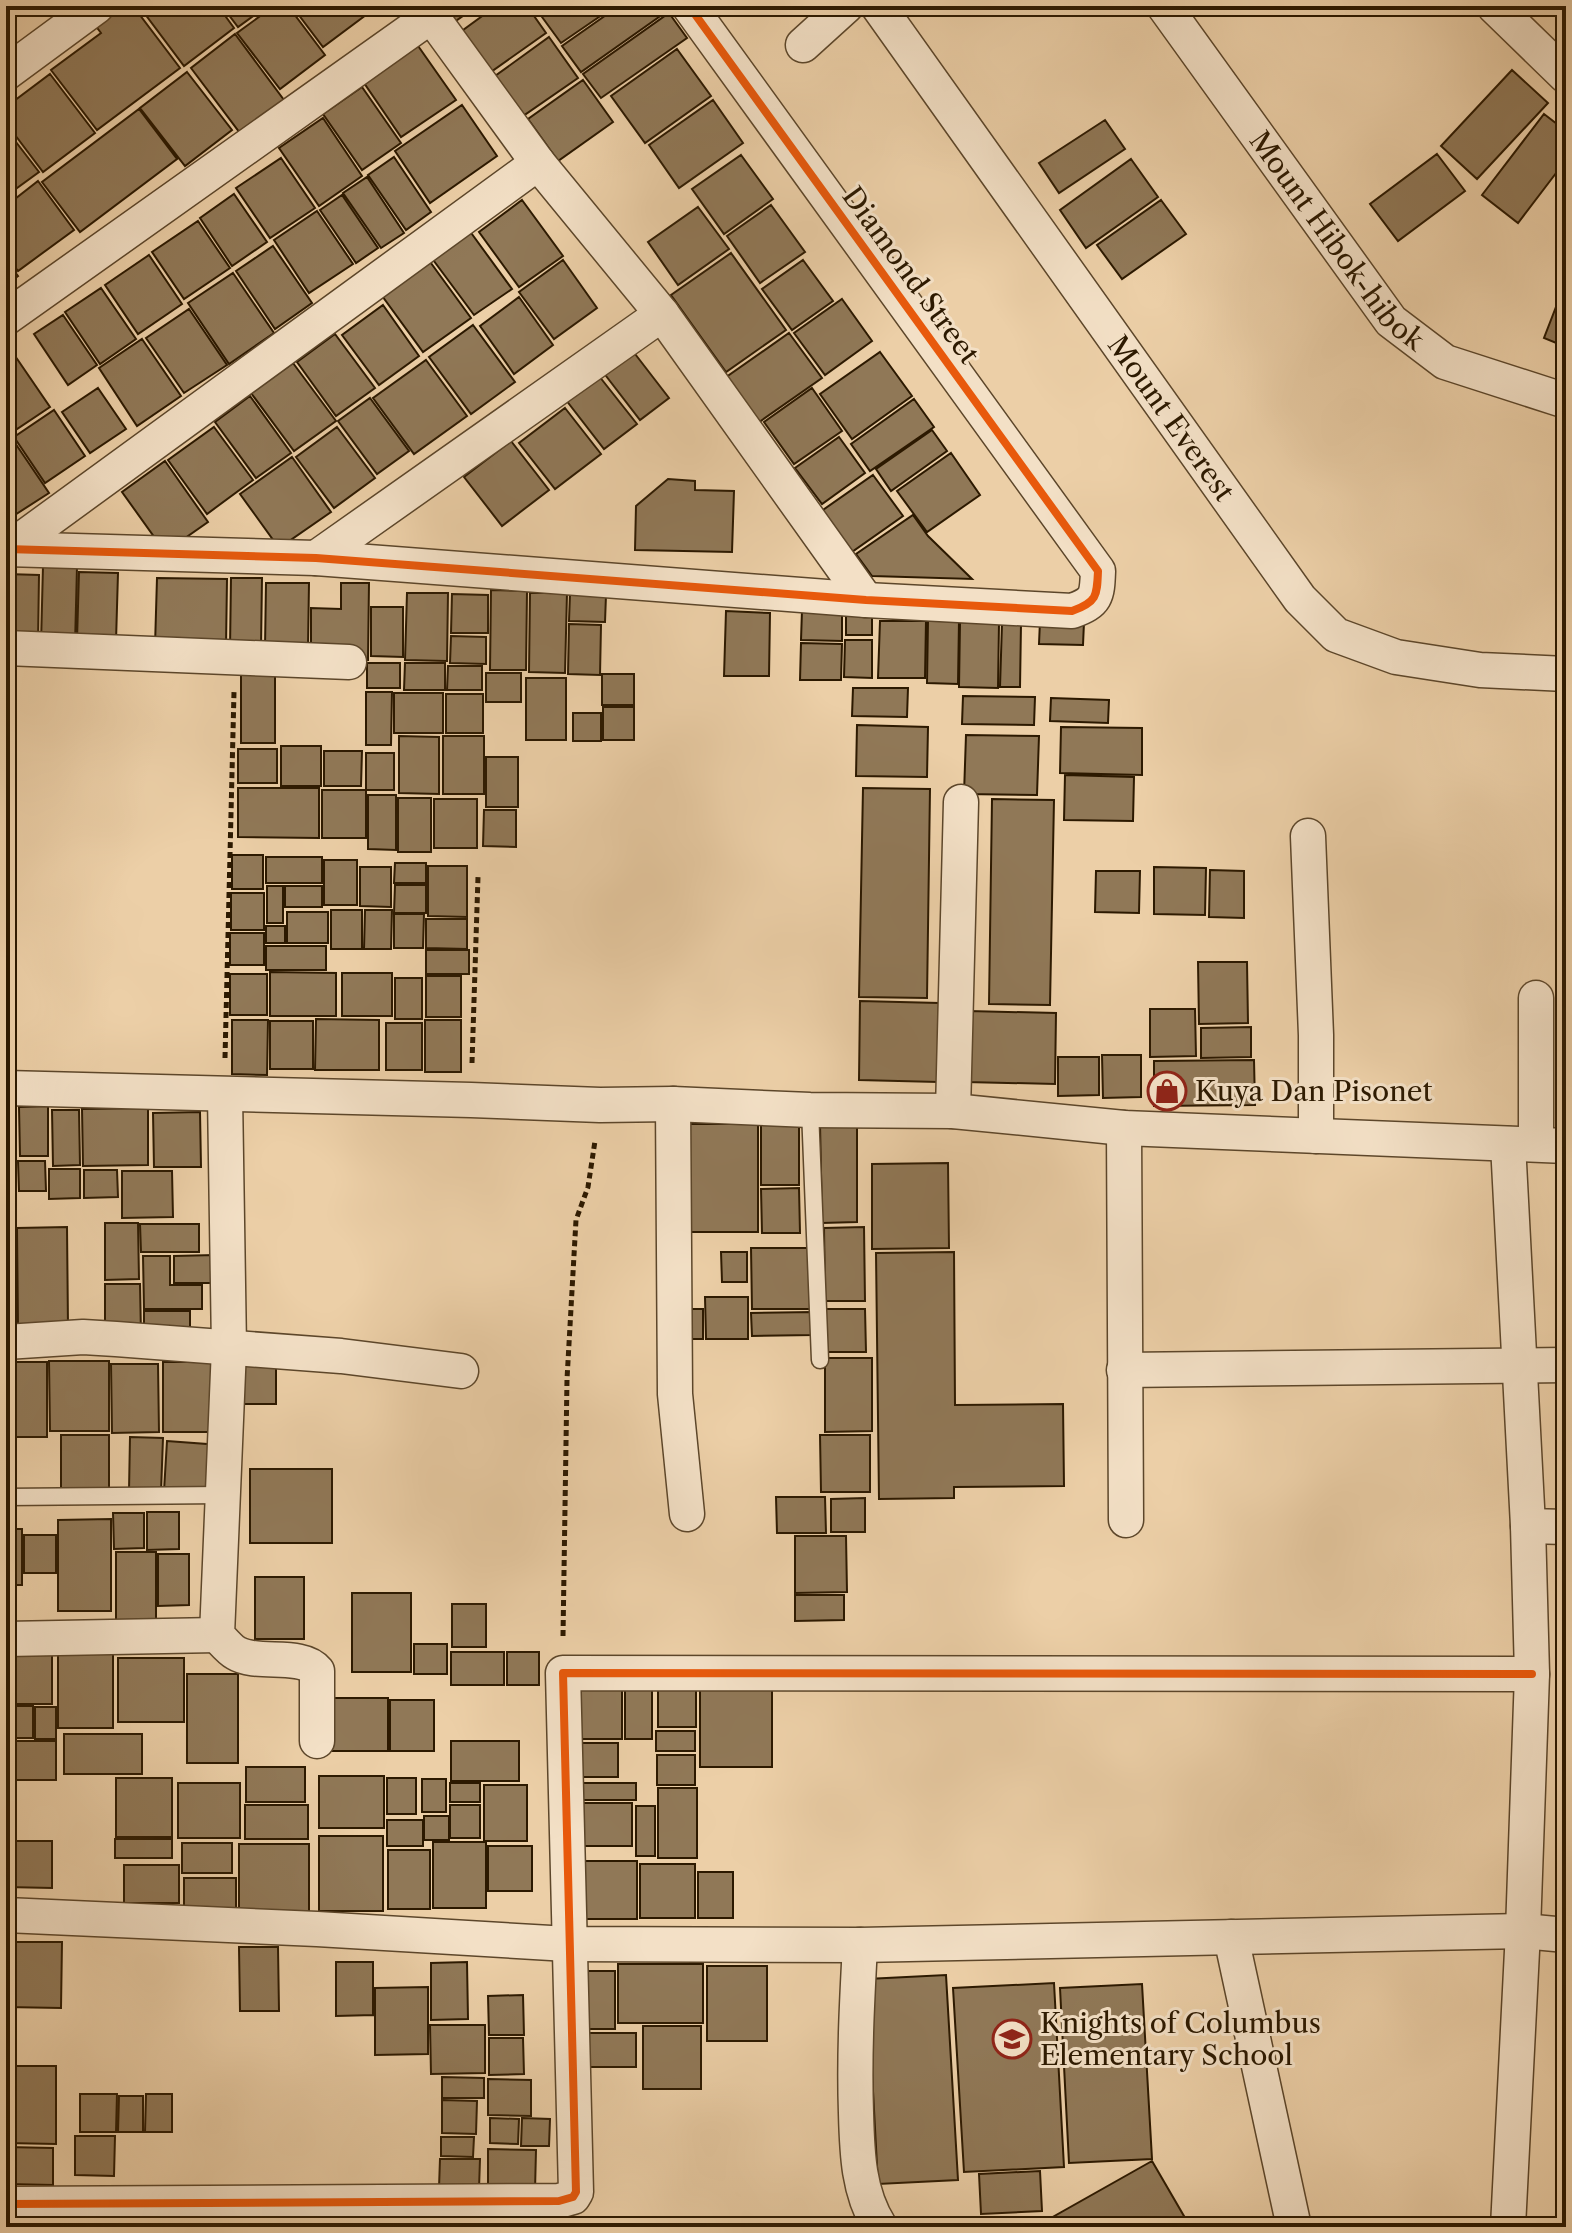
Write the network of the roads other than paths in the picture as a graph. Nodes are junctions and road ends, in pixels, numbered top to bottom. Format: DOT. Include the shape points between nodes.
graph roads {
  1 [pos="97,6"];
  2 [pos="689,6"];
  3 [pos="846,6"];
  4 [pos="878,6"];
  5 [pos="1164,6"];
  6 [pos="1494,6"];
  7 [pos="427,11"];
  8 [pos="803,45"];
  9 [pos="6,73"];
  10 [pos="1566,76"];
  11 [pos="538,163"];
  12 [pos="662,314"];
  13 [pos="6,318"];
  14 [pos="1566,401"];
  15 [pos="7,550"];
  16 [pos="316,558"];
  17 [pos="866,600"];
  18 [pos="6,648"];
  19 [pos="349,662"];
  20 [pos="1566,674"];
  21 [pos="961,802"];
  22 [pos="1308,836"];
  23 [pos="1536,998"];
  24 [pos="6,1088"];
  25 [pos="225,1095"];
  26 [pos="673,1104"];
  27 [pos="810,1110"];
  28 [pos="953,1111"];
  29 [pos="1124,1128"];
  30 [pos="1316,1136"];
  31 [pos="1537,1145"];
  32 [pos="6,1342"];
  33 [pos="229,1348"];
  34 [pos="820,1360"];
  35 [pos="1566,1365"];
  36 [pos="1520,1366"];
  37 [pos="1124,1370"];
  38 [pos="461,1371"];
  39 [pos="223,1495"];
  40 [pos="6,1497"];
  41 [pos="687,1514"];
  42 [pos="1126,1520"];
  43 [pos="1528,1526"];
  44 [pos="1566,1527"];
  45 [pos="217,1635"];
  46 [pos="6,1639"];
  47 [pos="1532,1674"];
  48 [pos="317,1741"];
  49 [pos="6,1915"];
  50 [pos="1523,1931"];
  51 [pos="1566,1935"];
  52 [pos="1231,1937"];
  53 [pos="568,1944"];
  54 [pos="860,1945"];
  55 [pos="6,2204"];
  56 [pos="880,2227"];
  57 [pos="1294,2227"];
  58 [pos="1508,2227"];
  1 -- 9 [label="street"];
  2 -- 17 [label="street, Diamond Street" via="1098,571 1097,593 1088,605 1072,611"];
  3 -- 8 [label="street"];
  4 -- 20 [label="street, Mount Everest" via="1300,599 1336,635 1396,657 1480,670"];
  5 -- 14 [label="street, Mount Hibok-hibok" via="1391,321 1445,362"];
  6 -- 10 [label="street"];
  7 -- 11 [label="street"];
  7 -- 13 [label="street"];
  11 -- 12 [label="street"];
  11 -- 15 [label="street"];
  12 -- 16 [label="street"];
  12 -- 17 [label="street"];
  15 -- 16 [label="street"];
  16 -- 17 [label="street"];
  18 -- 19 [label="street"];
  21 -- 28 [label="street"];
  22 -- 30 [label="street"];
  23 -- 31 [label="street"];
  24 -- 25 [label="street"];
  25 -- 26 [label="street"];
  25 -- 33 [label="street"];
  26 -- 27 [label="street"];
  26 -- 41 [label="street" via="675,1394"];
  27 -- 28 [label="street"];
  27 -- 34 [label="lane"];
  28 -- 29 [label="street"];
  29 -- 30 [label="street"];
  29 -- 37 [label="street"];
  30 -- 31 [label="street"];
  31 -- 36 [label="street"];
  32 -- 33 [label="street" via="83,1337"];
  33 -- 38 [label="street"];
  33 -- 39 [label="street"];
  35 -- 36 [label="street"];
  36 -- 37 [label="street"];
  36 -- 43 [label="street"];
  37 -- 42 [label="street"];
  39 -- 40 [label="lane"];
  39 -- 45 [label="street"];
  43 -- 44 [label="street"];
  43 -- 47 [label="street"];
  45 -- 46 [label="street"];
  45 -- 48 [label="street" via="249,1658 315,1667"];
  47 -- 50 [label="street"];
  47 -- 53 [label="street" via="563,1673"];
  49 -- 53 [label="street"];
  50 -- 51 [label="street"];
  50 -- 52 [label="street"];
  50 -- 58 [label="street"];
  52 -- 54 [label="street"];
  52 -- 57 [label="street"];
  53 -- 54 [label="street"];
  53 -- 55 [label="street" via="576,2192 570,2199"];
  54 -- 56 [label="street" via="854,2071 858,2167"];
}
